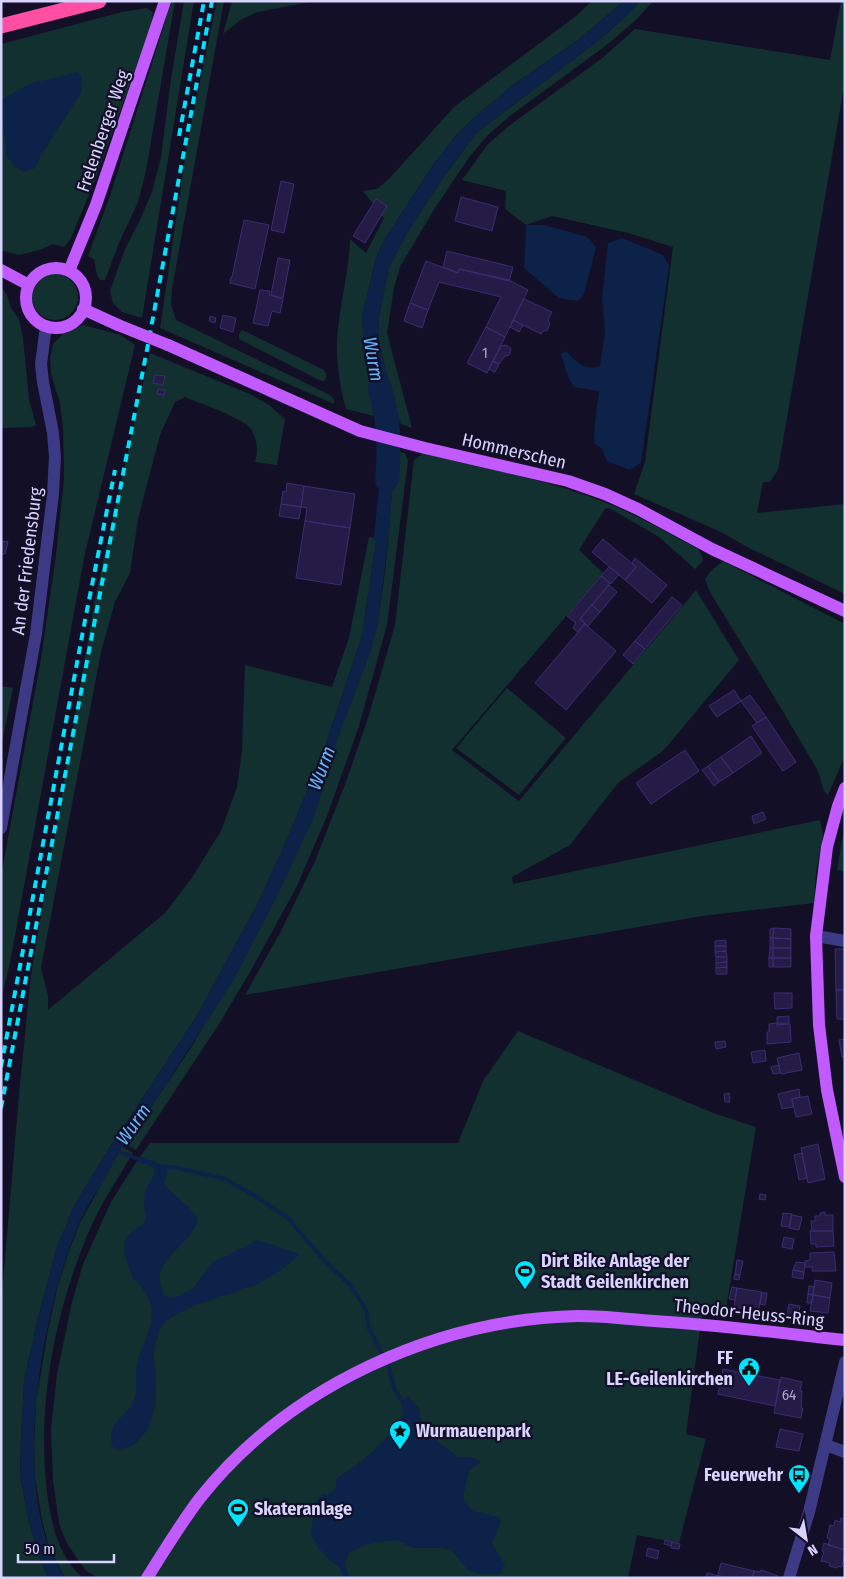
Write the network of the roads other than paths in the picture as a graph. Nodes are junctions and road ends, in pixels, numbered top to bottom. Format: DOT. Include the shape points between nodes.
graph roads {
  1 [pos="99,1"];
  2 [pos="164,5"];
  3 [pos="1,26"];
  4 [pos="1,270"];
  5 [pos="68,271"];
  6 [pos="29,285"];
  7 [pos="83,310"];
  8 [pos="46,326"];
  9 [pos="845,611"];
  10 [pos="845,788"];
  11 [pos="841,807"];
  12 [pos="1,828"];
  13 [pos="816,936"];
  14 [pos="845,941"];
  15 [pos="845,1177"];
  16 [pos="845,1340"];
  17 [pos="845,1362"];
  18 [pos="826,1445"];
  19 [pos="845,1452"];
  20 [pos="147,1578"];
  21 [pos="789,1578"];
  1 -- 3 [label="highway"];
  2 -- 5 [label="main road, Frelenberger Weg" via="96,205"];
  4 -- 6 [label="main road"];
  5 -- 6 [label="main road" via="47,269 35,276"];
  5 -- 7 [label="main road" via="84,287"];
  6 -- 8 [label="main road" via="26,300 29,311"];
  7 -- 8 [label="main road" via="68,325"];
  7 -- 9 [label="main road, Hommerschen, bridge" via="360,431 568,481 605,494 638,508 712,549"];
  8 -- 12 [label="street, An der Friedensburg" via="41,364 53,433 53,494 36,634"];
  10 -- 11 [label="main road"];
  11 -- 13 [label="main road" via="827,847"];
  13 -- 14 [label="street"];
  13 -- 15 [label="main road" via="819,1025 827,1090"];
  16 -- 20 [label="main road, Theodor-Heuss-Ring" via="713,1325 579,1316 492,1326 420,1345 332,1385 267,1430 201,1498"];
  17 -- 18 [label="street"];
  18 -- 19 [label="street"];
  18 -- 21 [label="street"];
}
